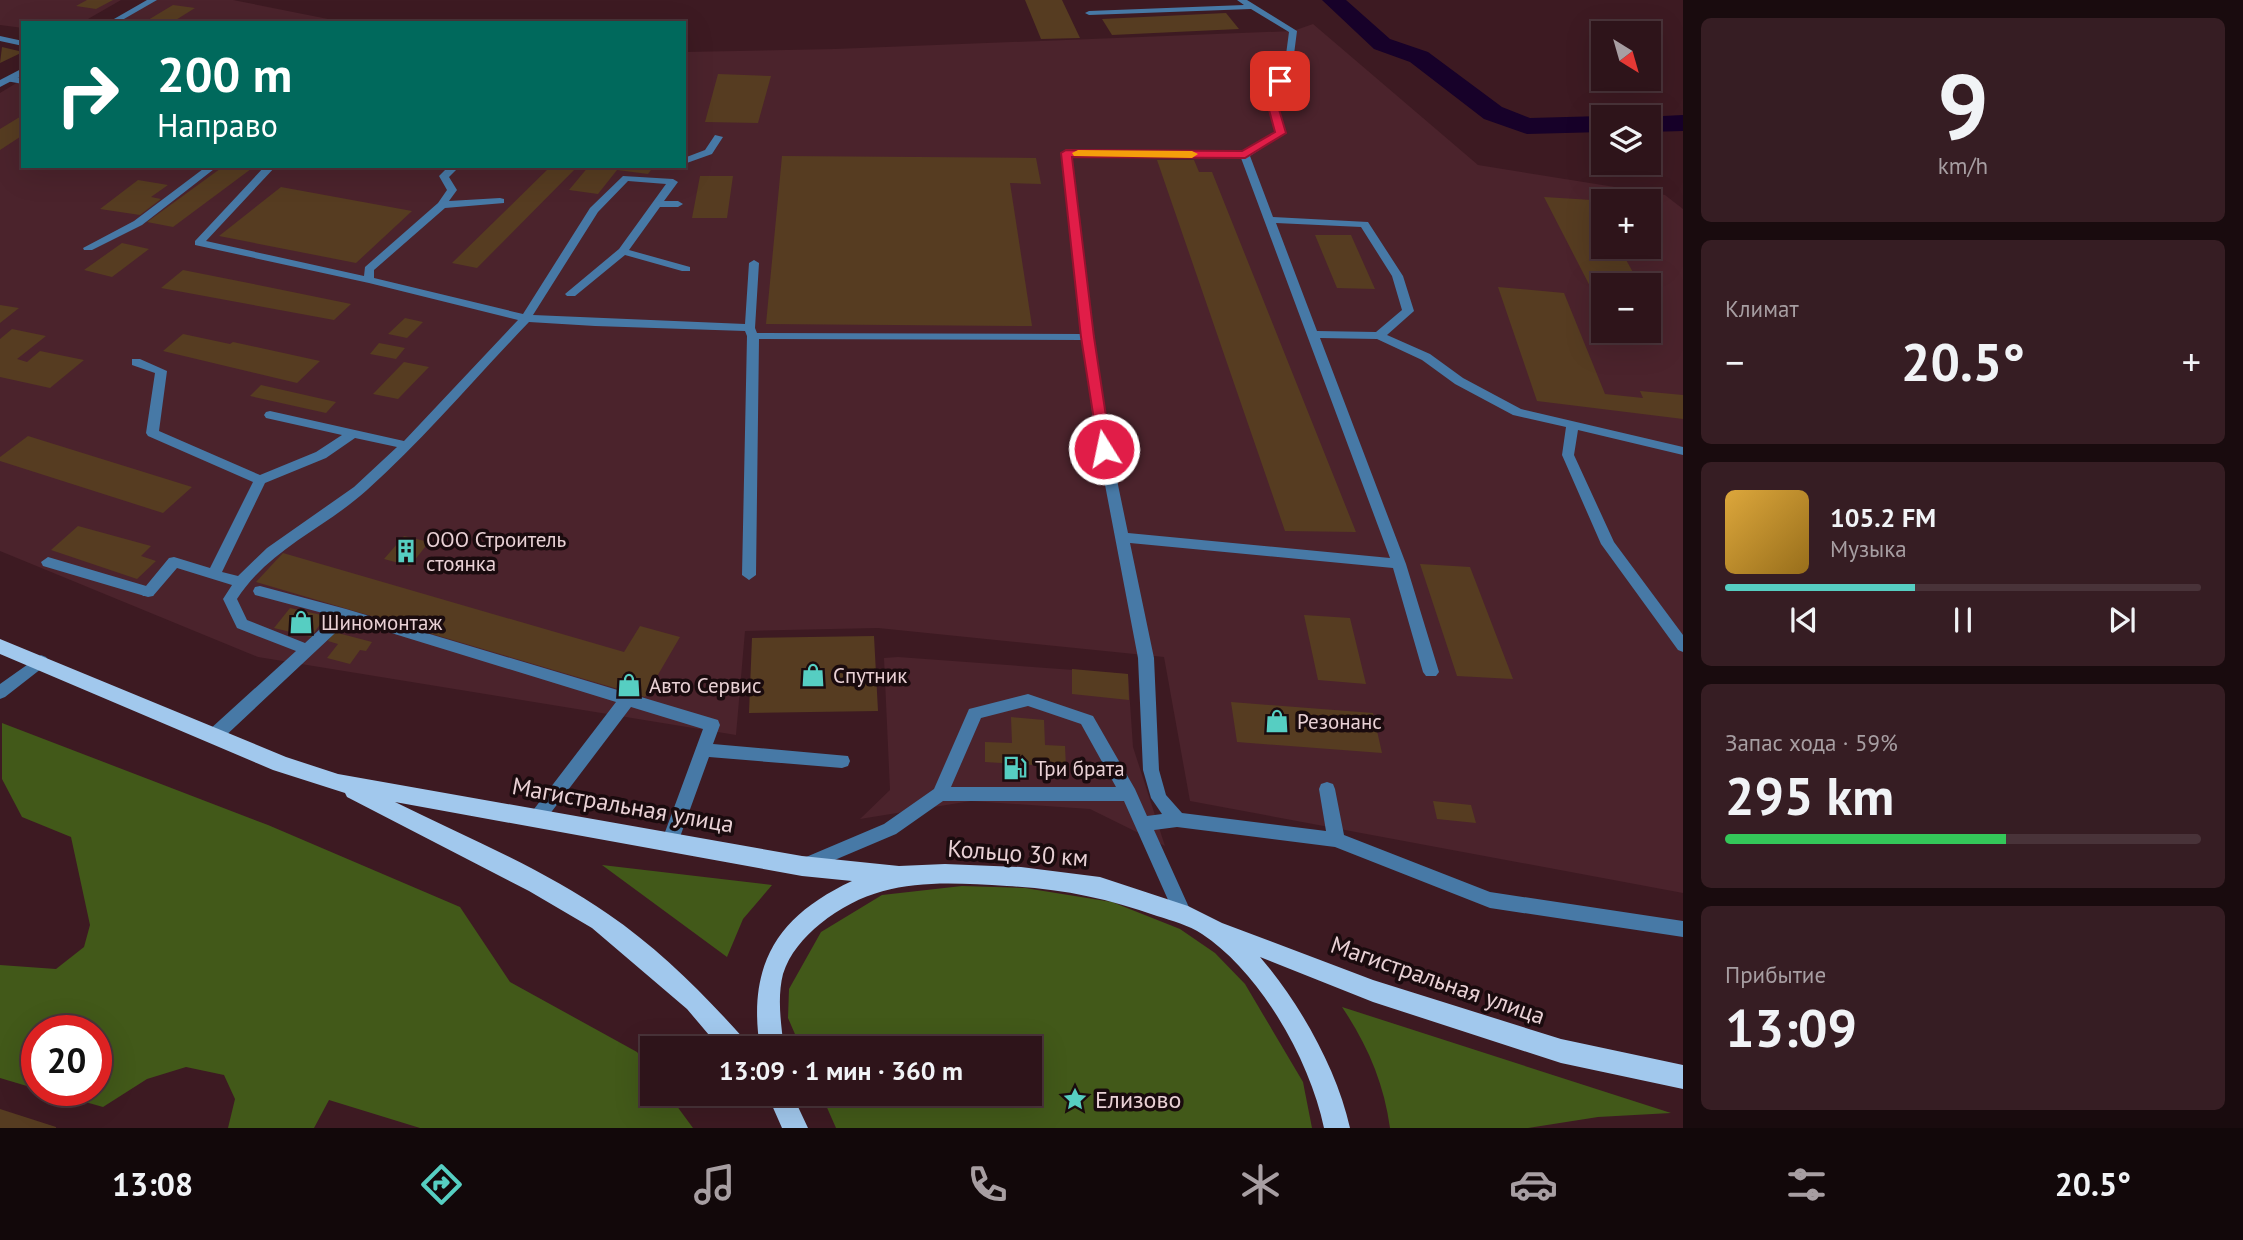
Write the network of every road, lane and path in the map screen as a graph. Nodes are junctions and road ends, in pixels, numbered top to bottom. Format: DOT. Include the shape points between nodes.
graph roads {
  1 [pos="153,0"];
  2 [pos="1241,0"];
  3 [pos="1253,7"];
  4 [pos="1089,13"];
  5 [pos="115,21"];
  6 [pos="0,38"];
  7 [pos="21,43"];
  8 [pos="21,72"];
  9 [pos="9,79"];
  10 [pos="21,81"];
  11 [pos="0,84"];
  12 [pos="718,137"];
  13 [pos="1245,155"];
  14 [pos="686,160"];
  15 [pos="210,168"];
  16 [pos="269,168"];
  17 [pos="453,168"];
  18 [pos="679,168"];
  19 [pos="673,182"];
  20 [pos="500,201"];
  21 [pos="657,204"];
  22 [pos="678,204"];
  23 [pos="442,205"];
  24 [pos="1269,220"];
  25 [pos="88,248"];
  26 [pos="623,251"];
  27 [pos="754,263"];
  28 [pos="686,269"];
  29 [pos="369,280"];
  30 [pos="571,294"];
  31 [pos="526,318"];
  32 [pos="751,332"];
  33 [pos="1313,334"];
  34 [pos="1379,336"];
  35 [pos="1087,337"];
  36 [pos="136,362"];
  37 [pos="270,415"];
  38 [pos="1573,425"];
  39 [pos="354,433"];
  40 [pos="405,444"];
  41 [pos="1683,451"];
  42 [pos="260,480"];
  43 [pos="1123,537"];
  44 [pos="48,562"];
  45 [pos="1399,564"];
  46 [pos="214,574"];
  47 [pos="750,575"];
  48 [pos="239,582"];
  49 [pos="260,591"];
  50 [pos="346,614"];
  51 [pos="0,646"];
  52 [pos="1683,646"];
  53 [pos="306,649"];
  54 [pos="41,661"];
  55 [pos="1431,671"];
  56 [pos="0,693"];
  57 [pos="627,700"];
  58 [pos="215,735"];
  59 [pos="703,750"];
  60 [pos="842,761"];
  61 [pos="338,783"];
  62 [pos="1327,789"];
  63 [pos="940,794"];
  64 [pos="1129,794"];
  65 [pos="537,818"];
  66 [pos="1177,820"];
  67 [pos="1142,824"];
  68 [pos="1336,841"];
  69 [pos="670,843"];
  70 [pos="802,866"];
  71 [pos="899,876"];
  72 [pos="1183,914"];
  73 [pos="1683,929"];
  74 [pos="726,1036"];
  75 [pos="771,1036"];
  76 [pos="1683,1077"];
  77 [pos="784,1106"];
  78 [pos="795,1128"];
  79 [pos="1337,1128"];
  1 -- 5 [label="street"];
  2 -- 3 [label="street"];
  3 -- 4 [label="street"];
  3 -- 13 [label="street" via="1293,31 1289,62 1271,99 1280,133"];
  6 -- 7 [label="street"];
  8 -- 9 [label="street"];
  9 -- 10 [label="street"];
  9 -- 11 [label="street"];
  12 -- 14 [label="street" via="709,152"];
  13 -- 24 [label="street"];
  13 -- 35 [label="street" via="1066,153"];
  15 -- 25 [label="street" via="138,223"];
  16 -- 29 [label="street" via="200,243"];
  17 -- 23 [label="street" via="444,176 452,190"];
  18 -- 19 [label="street"];
  19 -- 21 [label="street"];
  19 -- 31 [label="street" via="626,178 594,210"];
  20 -- 23 [label="street"];
  21 -- 22 [label="street"];
  21 -- 26 [label="street"];
  23 -- 29 [label="street" via="369,269"];
  24 -- 33 [label="street"];
  24 -- 34 [label="street" via="1364,224 1406,296 1408,311"];
  26 -- 28 [label="street"];
  26 -- 30 [label="street"];
  27 -- 32 [label="street"];
  29 -- 31 [label="street"];
  31 -- 32 [label="street"];
  31 -- 40 [label="street"];
  32 -- 35 [label="street"];
  32 -- 47 [label="street"];
  33 -- 34 [label="street"];
  33 -- 45 [label="street"];
  34 -- 38 [label="street" via="1426,357 1517,412"];
  35 -- 43 [label="street"];
  36 -- 42 [label="street" via="161,371 152,433"];
  37 -- 39 [label="street"];
  38 -- 41 [label="street"];
  38 -- 52 [label="street" via="1567,455 1608,544"];
  39 -- 40 [label="street"];
  39 -- 42 [label="street" via="321,455"];
  40 -- 48 [label="street" via="357,491 297,531"];
  42 -- 46 [label="street"];
  43 -- 45 [label="street"];
  43 -- 66 [label="street" via="1146,658 1151,770 1159,798"];
  44 -- 46 [label="street" via="148,592 174,562"];
  45 -- 55 [label="street"];
  46 -- 48 [label="street"];
  48 -- 53 [label="street" via="230,598 242,624"];
  49 -- 50 [label="street"];
  50 -- 53 [label="street"];
  50 -- 57 [label="street"];
  51 -- 54 [label="main road, Магистральная улица"];
  53 -- 58 [label="street"];
  54 -- 56 [label="street"];
  54 -- 58 [label="main road, Магистральная улица"];
  57 -- 59 [label="street" via="712,725"];
  57 -- 65 [label="street"];
  58 -- 61 [label="main road, Магистральная улица"];
  59 -- 60 [label="street"];
  59 -- 69 [label="street"];
  61 -- 65 [label="main road, Магистральная улица"];
  61 -- 74 [label="main road, Магистральная улица" via="600,921 695,1001"];
  62 -- 68 [label="street"];
  63 -- 64 [label="street"];
  63 -- 64 [label="street" via="975,713 1028,700 1087,720"];
  63 -- 70 [label="street" via="890,829"];
  64 -- 67 [label="street"];
  65 -- 69 [label="main road, Магистральная улица"];
  66 -- 67 [label="street"];
  66 -- 68 [label="street"];
  67 -- 72 [label="street"];
  68 -- 73 [label="street" via="1490,900"];
  69 -- 70 [label="main road, Магистральная улица"];
  70 -- 71 [label="main road, Магистральная улица"];
  71 -- 72 [label="main road, Кольцо 30 км" via="963,873 1051,879 1100,887"];
  71 -- 75 [label="main road, Кольцо 30 км" via="858,887 832,901 789,941 772,974"];
  72 -- 76 [label="main road, Магистральная улица" via="1373,991 1561,1051"];
  72 -- 79 [label="main road, Кольцо 30 км" via="1211,928 1241,952 1275,993 1314,1061"];
  77 -- 78 [label="main road"];
}
